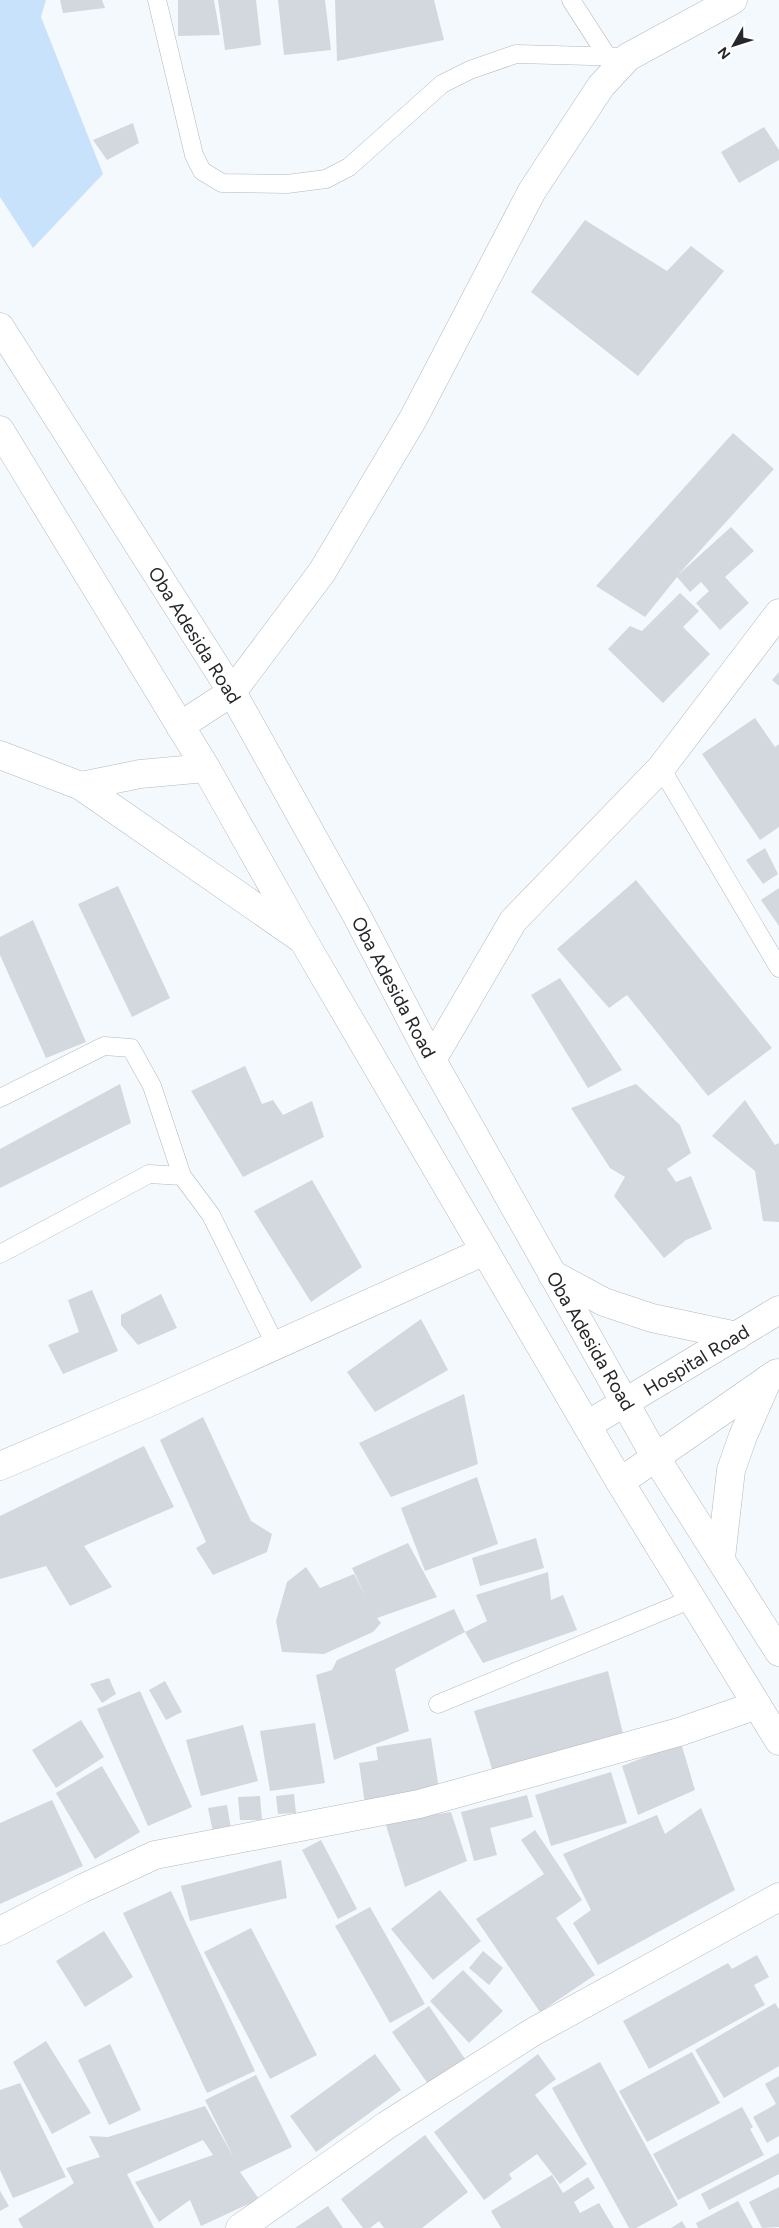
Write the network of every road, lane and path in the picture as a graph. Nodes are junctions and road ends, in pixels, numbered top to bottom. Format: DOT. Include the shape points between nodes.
graph roads {
  1 [pos="157,0"];
  2 [pos="571,0"];
  3 [pos="733,0"];
  4 [pos="618,56"];
  5 [pos="0,327"];
  6 [pos="0,430"];
  7 [pos="779,613"];
  8 [pos="232,692"];
  9 [pos="180,726"];
  10 [pos="0,755"];
  11 [pos="206,768"];
  12 [pos="662,768"];
  13 [pos="81,786"];
  14 [pos="303,940"];
  15 [pos="779,968"];
  16 [pos="432,1060"];
  17 [pos="0,1098"];
  18 [pos="182,1176"];
  19 [pos="486,1251"];
  20 [pos="0,1254"];
  21 [pos="552,1274"];
  22 [pos="779,1310"];
  23 [pos="737,1336"];
  24 [pos="275,1344"];
  25 [pos="774,1375"];
  26 [pos="626,1402"];
  27 [pos="587,1425"];
  28 [pos="656,1458"];
  29 [pos="0,1466"];
  30 [pos="620,1482"];
  31 [pos="720,1558"];
  32 [pos="692,1599"];
  33 [pos="779,1652"];
  34 [pos="438,1704"];
  35 [pos="757,1705"];
  36 [pos="779,1741"];
  37 [pos="779,1898"];
  38 [pos="0,1931"];
  39 [pos="240,2228"];
  1 -- 4 [label="lane" via="194,155 202,171 222,182 286,184 326,179 349,167 442,84 516,54"];
  2 -- 4 [label="lane"];
  3 -- 4 [label="street"];
  4 -- 8 [label="street" via="532,191 413,419 322,572"];
  5 -- 8 [label="street, Oba Adesida Road"];
  6 -- 9 [label="street"];
  7 -- 12 [label="street"];
  8 -- 9 [label="street"];
  8 -- 16 [label="street, Oba Adesida Road" via="358,918"];
  9 -- 11 [label="street"];
  10 -- 13 [label="street"];
  11 -- 13 [label="street" via="140,774"];
  11 -- 14 [label="street"];
  12 -- 15 [label="lane"];
  12 -- 16 [label="street" via="513,921"];
  13 -- 14 [label="street"];
  14 -- 19 [label="street"];
  16 -- 21 [label="street, Oba Adesida Road"];
  17 -- 18 [label="lane" via="104,1046 131,1048 152,1086"];
  18 -- 20 [label="lane" via="149,1174"];
  18 -- 24 [label="lane" via="211,1215"];
  19 -- 24 [label="street"];
  19 -- 27 [label="street"];
  21 -- 23 [label="street" via="620,1308"];
  21 -- 26 [label="street, Oba Adesida Road"];
  22 -- 23 [label="street, Hospital Road"];
  23 -- 26 [label="street, Hospital Road"];
  24 -- 29 [label="street"];
  25 -- 28 [label="street"];
  25 -- 31 [label="street" via="743,1436 731,1470"];
  26 -- 27 [label="street, Hospital Road"];
  26 -- 28 [label="street, Oba Adesida Road"];
  27 -- 30 [label="street"];
  28 -- 30 [label="street"];
  28 -- 31 [label="street, Oba Adesida Road"];
  30 -- 32 [label="street"];
  31 -- 33 [label="street, Oba Adesida Road"];
  32 -- 34 [label="lane"];
  32 -- 35 [label="street"];
  35 -- 36 [label="street"];
  35 -- 38 [label="street" via="680,1732 419,1804 155,1855"];
  37 -- 39 [label="street" via="534,2032 387,2124"];
}
